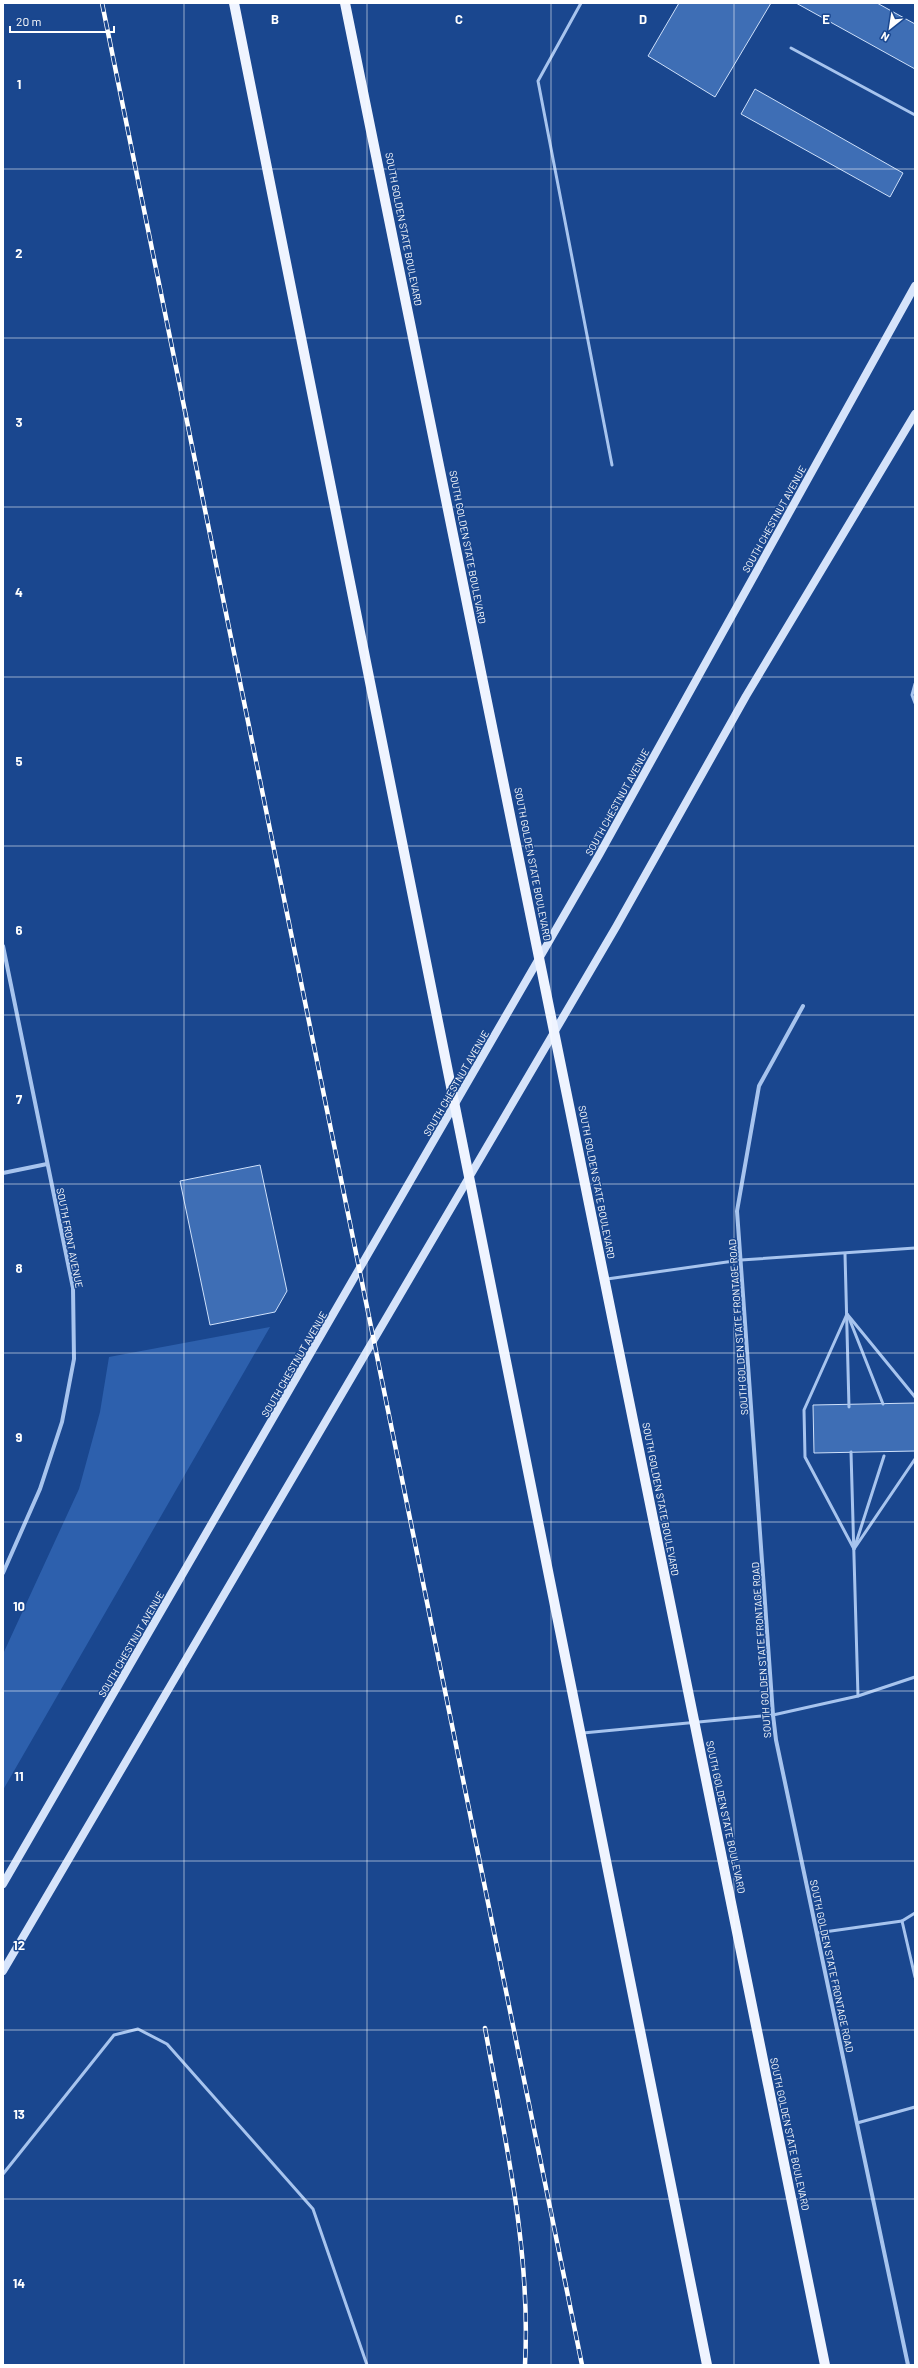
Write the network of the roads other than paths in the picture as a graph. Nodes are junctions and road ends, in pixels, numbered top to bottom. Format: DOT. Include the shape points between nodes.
graph roads {
  1 [pos="234,3"];
  2 [pos="346,3"];
  3 [pos="581,3"];
  4 [pos="791,48"];
  5 [pos="915,115"];
  6 [pos="915,286"];
  7 [pos="915,414"];
  8 [pos="612,465"];
  9 [pos="915,684"];
  10 [pos="915,703"];
  11 [pos="3,946"];
  12 [pos="803,1006"];
  13 [pos="47,1164"];
  14 [pos="3,1172"];
  15 [pos="915,1248"];
  16 [pos="845,1254"];
  17 [pos="741,1260"];
  18 [pos="605,1279"];
  19 [pos="847,1314"];
  20 [pos="915,1397"];
  21 [pos="883,1404"];
  22 [pos="849,1406"];
  23 [pos="851,1452"];
  24 [pos="884,1456"];
  25 [pos="915,1459"];
  26 [pos="854,1549"];
  27 [pos="3,1573"];
  28 [pos="915,1677"];
  29 [pos="858,1696"];
  30 [pos="773,1716"];
  31 [pos="694,1722"];
  32 [pos="579,1733"];
  33 [pos="3,1884"];
  34 [pos="915,1913"];
  35 [pos="902,1921"];
  36 [pos="817,1933"];
  37 [pos="3,1971"];
  38 [pos="915,1977"];
  39 [pos="915,2107"];
  40 [pos="857,2123"];
  41 [pos="3,2174"];
  42 [pos="367,2365"];
  43 [pos="707,2365"];
  44 [pos="825,2365"];
  45 [pos="908,2365"];
  1 -- 32 [label="main road"];
  2 -- 18 [label="main road, SOUTH GOLDEN STATE BOULEVARD"];
  3 -- 8 [label="lane" via="538,81"];
  4 -- 5 [label="lane"];
  6 -- 33 [label="main road, SOUTH CHESTNUT AVENUE" via="599,855"];
  7 -- 37 [label="main road" via="746,696 616,927"];
  9 -- 10 [label="lane" via="912,695"];
  11 -- 13 [label="street, SOUTH FRONT AVENUE"];
  12 -- 17 [label="street, SOUTH GOLDEN STATE FRONTAGE ROAD" via="759,1086 738,1211"];
  13 -- 14 [label="street"];
  13 -- 27 [label="street, SOUTH FRONT AVENUE" via="73,1288 74,1359 62,1422 40,1489"];
  15 -- 16 [label="lane"];
  16 -- 17 [label="lane"];
  16 -- 19 [label="lane"];
  17 -- 18 [label="lane"];
  17 -- 30 [label="street, SOUTH GOLDEN STATE FRONTAGE ROAD"];
  18 -- 31 [label="main road, SOUTH GOLDEN STATE BOULEVARD"];
  19 -- 20 [label="lane"];
  19 -- 21 [label="lane"];
  19 -- 22 [label="lane"];
  19 -- 26 [label="lane" via="804,1410 805,1457"];
  23 -- 26 [label="lane"];
  24 -- 26 [label="lane"];
  25 -- 26 [label="lane"];
  26 -- 29 [label="lane"];
  28 -- 29 [label="lane"];
  29 -- 30 [label="lane"];
  30 -- 31 [label="lane"];
  30 -- 36 [label="street, SOUTH GOLDEN STATE FRONTAGE ROAD"];
  31 -- 32 [label="lane"];
  31 -- 44 [label="main road, SOUTH GOLDEN STATE BOULEVARD"];
  32 -- 43 [label="main road"];
  34 -- 35 [label="lane"];
  35 -- 36 [label="lane"];
  35 -- 38 [label="lane"];
  36 -- 40 [label="street, SOUTH GOLDEN STATE FRONTAGE ROAD"];
  39 -- 40 [label="lane"];
  40 -- 45 [label="street, SOUTH GOLDEN STATE FRONTAGE ROAD"];
  41 -- 42 [label="lane" via="114,2035 138,2029 166,2044 314,2209"];
}
